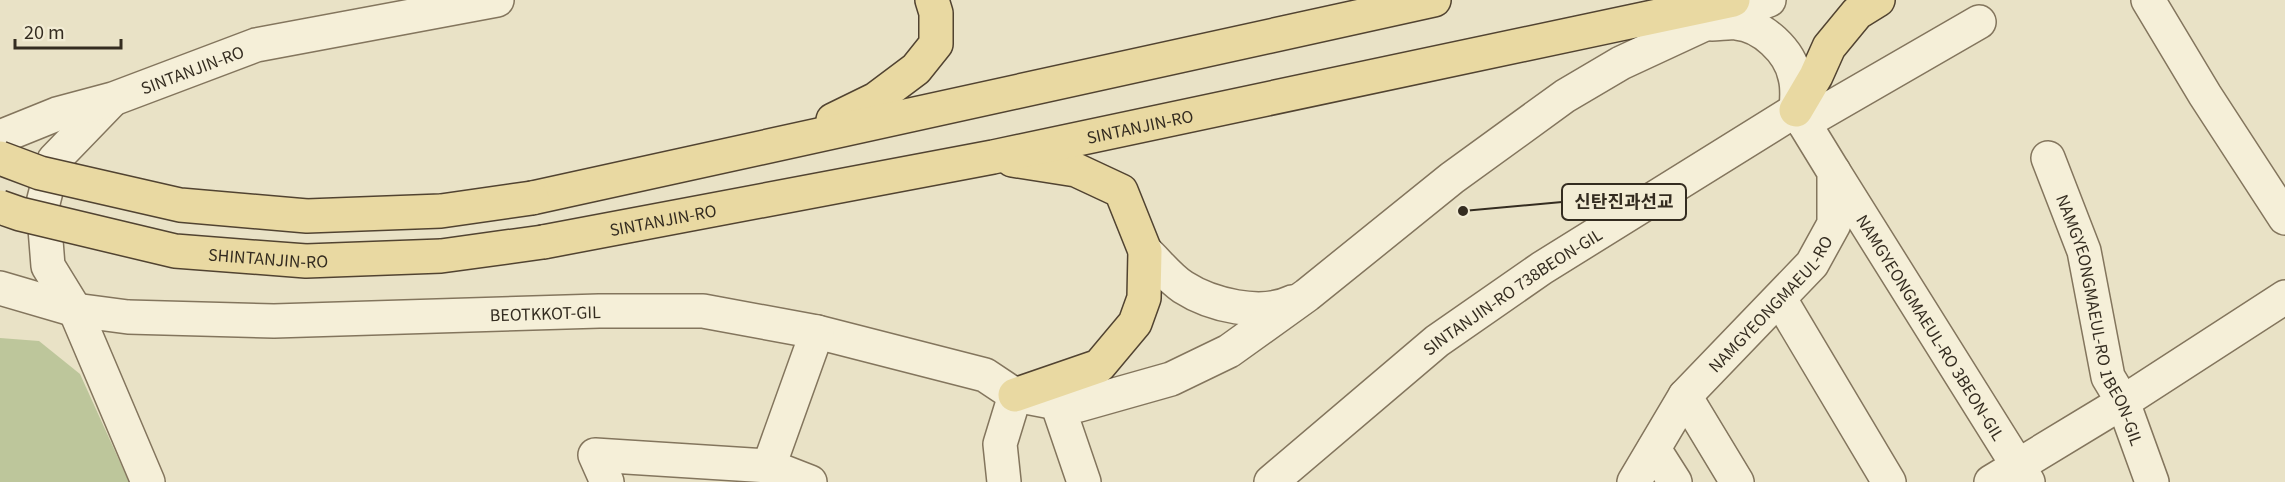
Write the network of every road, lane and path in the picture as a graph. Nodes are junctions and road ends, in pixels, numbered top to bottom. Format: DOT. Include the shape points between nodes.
graph roads {
  1 [pos="497,0"];
  2 [pos="932,0"];
  3 [pos="1325,0"];
  4 [pos="1434,0"];
  5 [pos="1733,0"];
  6 [pos="1769,0"];
  7 [pos="1878,0"];
  8 [pos="2148,0"];
  9 [pos="1357,18"];
  10 [pos="1979,22"];
  11 [pos="1705,24"];
  12 [pos="113,99"];
  13 [pos="1800,117"];
  14 [pos="0,138"];
  15 [pos="786,142"];
  16 [pos="993,157"];
  17 [pos="0,158"];
  18 [pos="2048,158"];
  19 [pos="1834,172"];
  20 [pos="0,207"];
  21 [pos="2285,218"];
  22 [pos="543,242"];
  23 [pos="1145,251"];
  24 [pos="0,288"];
  25 [pos="1307,295"];
  26 [pos="2285,297"];
  27 [pos="1780,299"];
  28 [pos="75,310"];
  29 [pos="817,332"];
  30 [pos="1015,395"];
  31 [pos="1685,396"];
  32 [pos="2123,402"];
  33 [pos="1068,404"];
  34 [pos="1654,449"];
  35 [pos="769,466"];
  36 [pos="2012,476"];
  37 [pos="148,482"];
  38 [pos="607,482"];
  39 [pos="810,482"];
  40 [pos="1004,482"];
  41 [pos="1084,482"];
  42 [pos="1271,482"];
  43 [pos="1634,482"];
  44 [pos="1675,482"];
  45 [pos="1737,482"];
  46 [pos="1889,482"];
  47 [pos="2152,482"];
  1 -- 12 [label="street, SINTANJIN-RO" via="256,45"];
  2 -- 15 [label="main road" via="936,44 916,69 876,99"];
  3 -- 9 [label="main road"];
  4 -- 9 [label="main road"];
  5 -- 16 [label="main road, SINTANJIN-RO"];
  6 -- 11 [label="street"];
  7 -- 13 [label="main road" via="1857,13 1828,47"];
  8 -- 21 [label="street"];
  9 -- 15 [label="main road"];
  10 -- 13 [label="street, SINTANJIN-RO 738BEON-GIL"];
  11 -- 13 [label="street" via="1737,23 1756,28 1771,39 1786,56 1795,75"];
  11 -- 25 [label="street" via="1621,63 1565,96 1452,178"];
  12 -- 14 [label="street, SINTANJIN-RO" via="57,114"];
  12 -- 28 [label="street" via="54,160 44,203 48,266"];
  13 -- 19 [label="street"];
  13 -- 42 [label="street, SINTANJIN-RO 738BEON-GIL" via="1542,268 1437,341"];
  15 -- 17 [label="main road, bridge" via="532,198 441,211 307,216 180,205 40,173"];
  16 -- 22 [label="main road, SINTANJIN-RO"];
  16 -- 23 [label="main road" via="1076,170 1121,190"];
  18 -- 32 [label="street, NAMGYEONGMAEUL-RO 1BEON-GIL" via="2084,251 2108,377"];
  19 -- 27 [label="street, NAMGYEONGMAEUL-RO" via="1834,224 1812,264"];
  19 -- 36 [label="street, NAMGYEONGMAEUL-RO 3BEON-GIL"];
  20 -- 22 [label="main road, SHINTANJIN-RO, bridge" via="175,251 306,261 441,256"];
  23 -- 25 [label="street" via="1183,287 1226,306 1258,309 1285,305"];
  23 -- 30 [label="main road" via="1144,298 1135,323 1099,366"];
  24 -- 28 [label="street, BEOTKKOT-GIL"];
  25 -- 33 [label="street" via="1229,351 1171,379"];
  26 -- 32 [label="street"];
  27 -- 31 [label="street, NAMGYEONGMAEUL-RO"];
  27 -- 46 [label="street"];
  28 -- 29 [label="street, BEOTKKOT-GIL" via="128,317 274,321 703,311"];
  28 -- 37 [label="street"];
  29 -- 30 [label="street, BEOTKKOT-GIL" via="985,375"];
  29 -- 35 [label="street"];
  30 -- 33 [label="street, BEOTKKOT-GIL"];
  30 -- 40 [label="street" via="1000,444"];
  31 -- 34 [label="street, NAMGYEONGMAEUL-RO"];
  31 -- 45 [label="street"];
  32 -- 36 [label="street"];
  32 -- 47 [label="street, NAMGYEONGMAEUL-RO 1BEON-GIL"];
  33 -- 41 [label="street"];
  34 -- 43 [label="street, NAMGYEONGMAEUL-RO"];
  34 -- 44 [label="street"];
  35 -- 38 [label="street" via="595,455"];
  35 -- 39 [label="street"];
}
